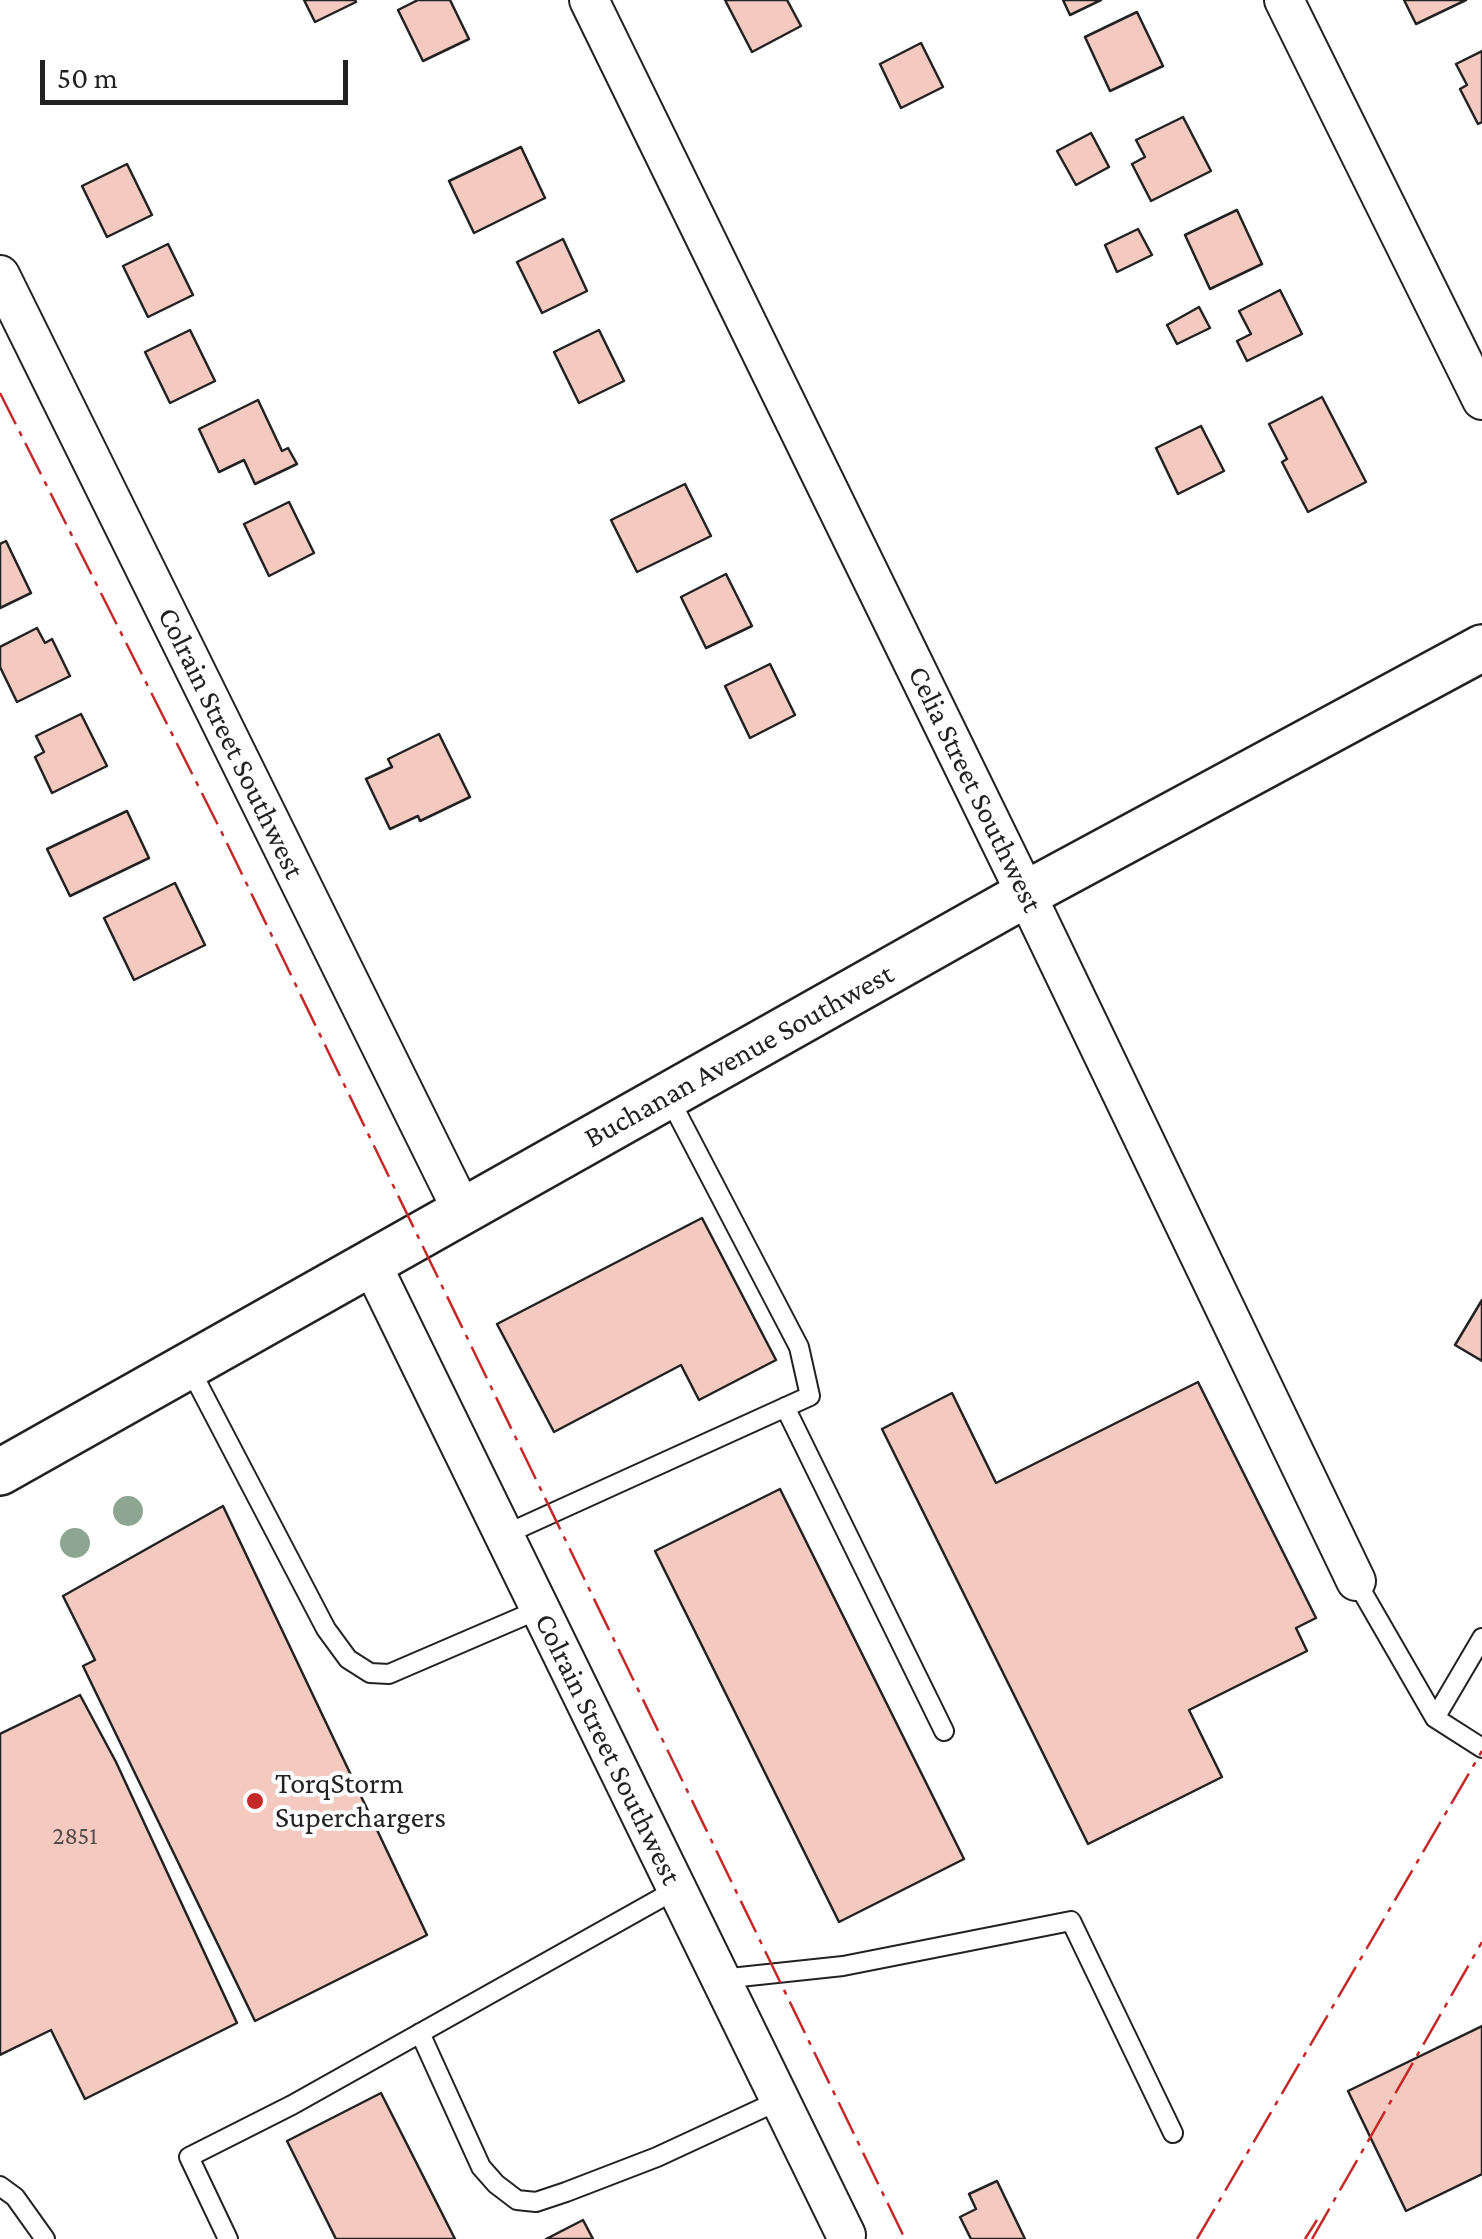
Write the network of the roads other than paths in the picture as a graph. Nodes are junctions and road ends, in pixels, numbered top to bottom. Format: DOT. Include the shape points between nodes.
graph roads {
  1 [pos="589,0"];
  2 [pos="1284,0"];
  3 [pos="0,275"];
  4 [pos="1482,400"];
  5 [pos="1482,648"];
  6 [pos="1026,894"];
  7 [pos="668,1096"];
  8 [pos="463,1212"];
  9 [pos="371,1263"];
  10 [pos="188,1364"];
  11 [pos="784,1406"];
  12 [pos="0,1472"];
  13 [pos="504,1535"];
  14 [pos="1356,1581"];
  15 [pos="540,1609"];
  16 [pos="1482,1638"];
  17 [pos="1434,1718"];
  18 [pos="944,1730"];
  19 [pos="1482,1748"];
  20 [pos="677,1889"];
  21 [pos="720,1979"];
  22 [pos="420,2032"];
  23 [pos="780,2100"];
  24 [pos="1173,2133"];
  25 [pos="0,2186"];
  26 [pos="846,2235"];
  27 [pos="45,2239"];
  28 [pos="228,2239"];
  1 -- 6 [label="street, Celia Street Southwest"];
  2 -- 4 [label="street"];
  3 -- 8 [label="street, Colrain Street Southwest"];
  5 -- 6 [label="street, Buchanan Avenue Southwest"];
  6 -- 7 [label="street, Buchanan Avenue Southwest"];
  6 -- 14 [label="street, Celia Street Southwest"];
  7 -- 8 [label="street, Buchanan Avenue Southwest"];
  7 -- 11 [label="lane" via="799,1347 810,1396"];
  8 -- 9 [label="street, Buchanan Avenue Southwest"];
  9 -- 10 [label="street, Buchanan Avenue Southwest"];
  9 -- 13 [label="street, Colrain Street Southwest"];
  10 -- 12 [label="street, Buchanan Avenue Southwest"];
  10 -- 15 [label="lane" via="326,1629 348,1658 370,1673 389,1674"];
  11 -- 13 [label="lane"];
  11 -- 18 [label="lane"];
  13 -- 15 [label="street, Colrain Street Southwest"];
  14 -- 17 [label="lane"];
  15 -- 20 [label="street, Colrain Street Southwest"];
  16 -- 17 [label="lane"];
  17 -- 19 [label="lane"];
  20 -- 21 [label="street, Colrain Street Southwest"];
  20 -- 22 [label="lane"];
  21 -- 23 [label="street, Colrain Street Southwest"];
  21 -- 24 [label="lane" via="843,1966 1071,1921"];
  22 -- 23 [label="lane" via="481,2167 517,2200 536,2202 566,2192"];
  22 -- 28 [label="lane" via="189,2157"];
  23 -- 26 [label="street, Colrain Street Southwest"];
  25 -- 27 [label="lane"];
}
